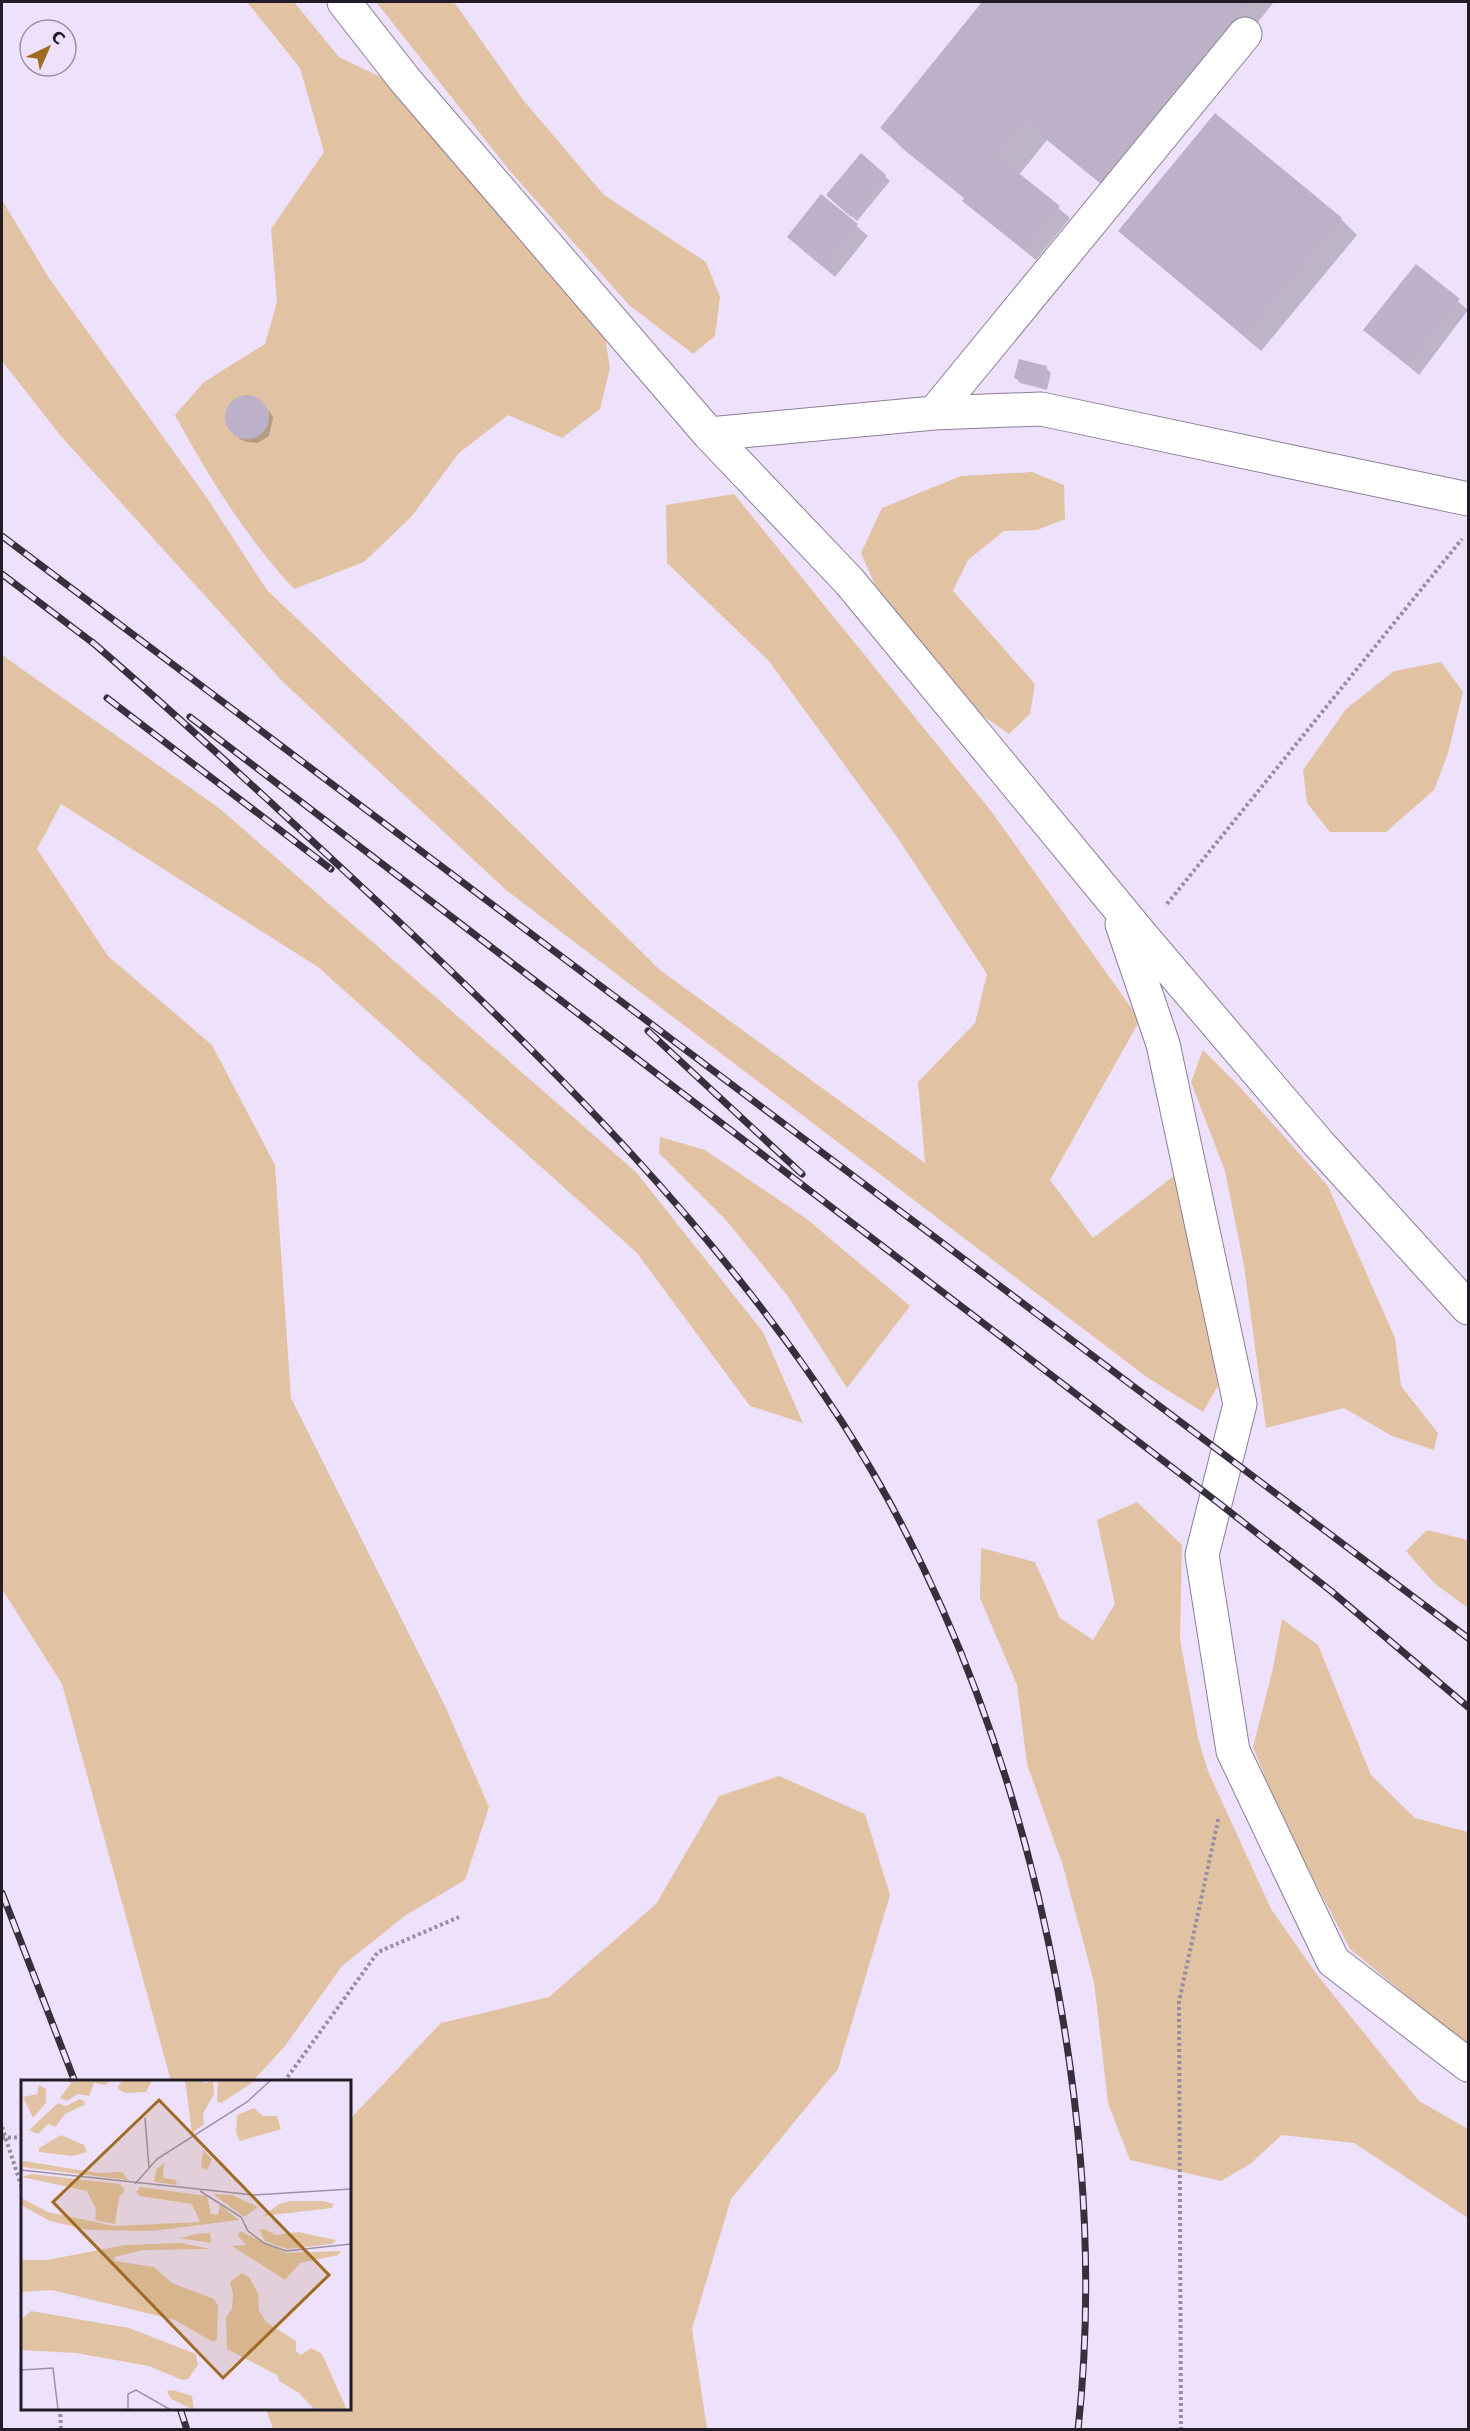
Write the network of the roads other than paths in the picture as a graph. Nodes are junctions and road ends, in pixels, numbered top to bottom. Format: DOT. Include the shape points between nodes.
graph roads {
  1 [pos="344,2"];
  2 [pos="1245,34"];
  3 [pos="934,413"];
  4 [pos="709,434"];
  5 [pos="1468,499"];
  6 [pos="1116,905"];
  7 [pos="1468,1308"];
  8 [pos="1468,2065"];
  1 -- 4 [label="lane" via="405,80"];
  2 -- 3 [label="lane"];
  3 -- 4 [label="lane"];
  3 -- 5 [label="lane" via="1041,409"];
  4 -- 6 [label="lane" via="849,581"];
  6 -- 7 [label="lane" via="1319,1144"];
  6 -- 8 [label="lane" via="1163,1044 1240,1404 1202,1555 1233,1751 1333,1961"];
}
